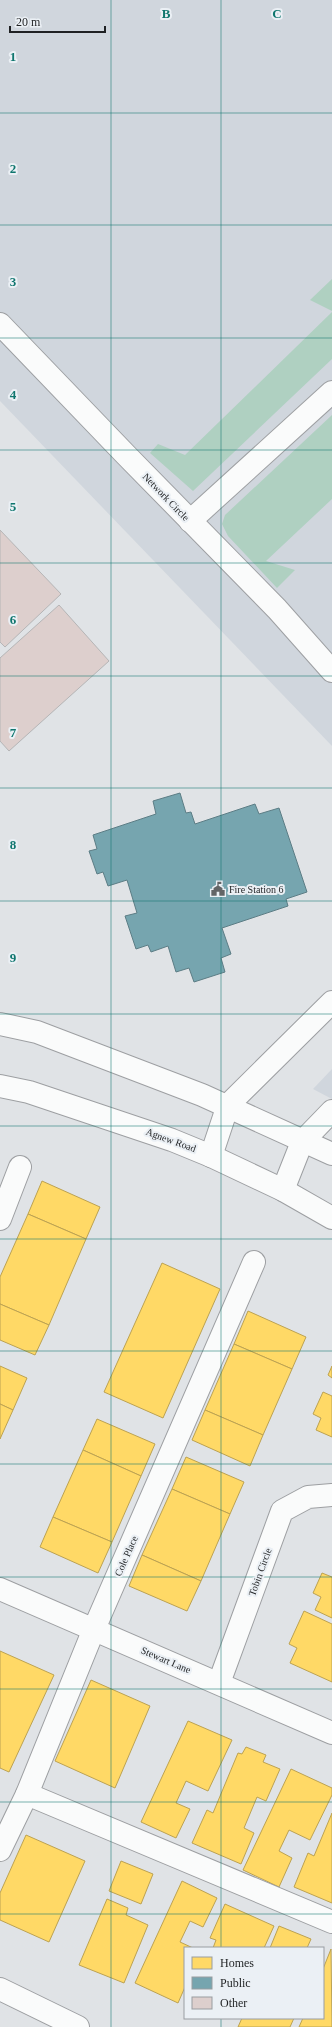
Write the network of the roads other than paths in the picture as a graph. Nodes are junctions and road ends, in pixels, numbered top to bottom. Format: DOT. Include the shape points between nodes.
graph roads {
  1 [pos="0,324"];
  2 [pos="332,392"];
  3 [pos="190,521"];
  4 [pos="332,671"];
  5 [pos="332,1002"];
  6 [pos="0,1024"];
  7 [pos="0,1086"];
  8 [pos="228,1105"];
  9 [pos="332,1111"];
  10 [pos="302,1142"];
  11 [pos="332,1154"];
  12 [pos="211,1156"];
  13 [pos="20,1168"];
  14 [pos="283,1190"];
  15 [pos="332,1218"];
  16 [pos="0,1219"];
  17 [pos="254,1262"];
  18 [pos="332,1495"];
  19 [pos="0,1589"];
  20 [pos="94,1629"];
  21 [pos="219,1683"];
  22 [pos="332,1733"];
  23 [pos="26,1794"];
  24 [pos="0,1850"];
  25 [pos="332,1922"];
  26 [pos="0,1989"];
  27 [pos="78,2027"];
  1 -- 3 [label="main road, Network Circle"];
  2 -- 3 [label="main road"];
  3 -- 4 [label="main road, Network Circle" via="277,609"];
  5 -- 8 [label="main road"];
  6 -- 8 [label="main road" via="38,1032"];
  7 -- 12 [label="main road, Agnew Road" via="29,1092 172,1140"];
  8 -- 10 [label="main road"];
  8 -- 12 [label="main road"];
  9 -- 10 [label="main road"];
  10 -- 11 [label="main road"];
  10 -- 14 [label="main road"];
  12 -- 14 [label="main road, Agnew Road"];
  13 -- 16 [label="main road"];
  14 -- 15 [label="main road, Agnew Road"];
  17 -- 20 [label="main road, Cole Place"];
  18 -- 21 [label="main road, Tobin Circle" via="308,1497 282,1512"];
  19 -- 20 [label="main road, Stewart Lane"];
  20 -- 21 [label="main road, Stewart Lane"];
  20 -- 23 [label="main road, Cole Place"];
  21 -- 22 [label="main road, Stewart Lane"];
  23 -- 24 [label="main road, Cole Place"];
  23 -- 25 [label="main road"];
  26 -- 27 [label="main road"];
}
